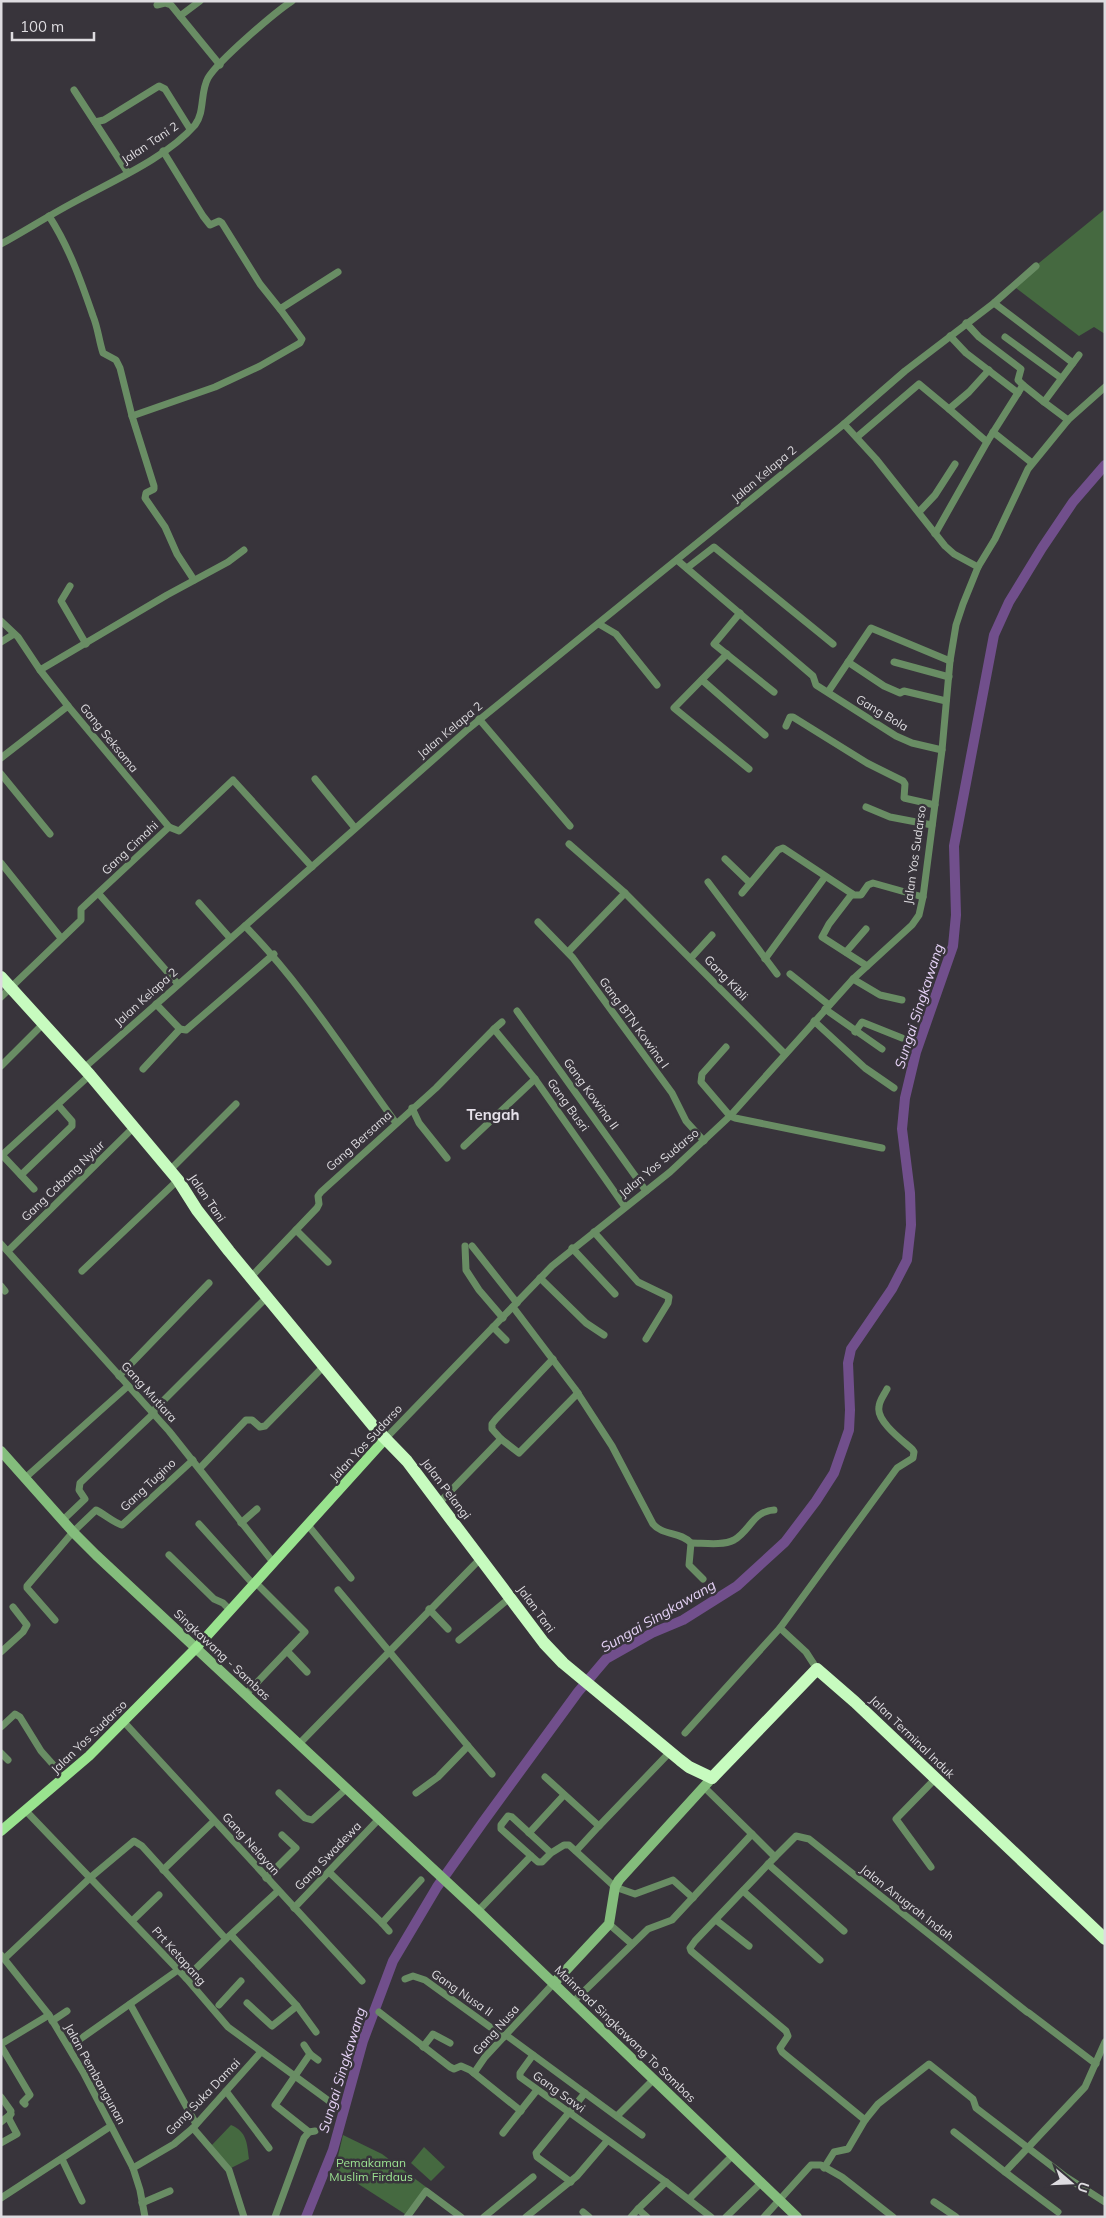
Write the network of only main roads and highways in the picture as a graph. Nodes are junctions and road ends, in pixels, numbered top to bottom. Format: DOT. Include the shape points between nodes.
graph roads {
  1 [pos="1,977"];
  2 [pos="386,1438"];
  3 [pos="481,1558"];
  4 [pos="708,1782"];
  5 [pos="1,1832"];
  6 [pos="1105,1939"];
  1 -- 2 [label="highway, Jalan Tani" via="134,1127 174,1175 209,1226"];
  2 -- 3 [label="highway, Jalan Pelangi" via="407,1460"];
  2 -- 5 [label="main road, Jalan Yos Sudarso" via="197,1647 124,1722"];
  3 -- 4 [label="highway, Jalan Tani" via="553,1654"];
  4 -- 6 [label="highway, Jalan Terminal Induk" via="817,1669"];
}
